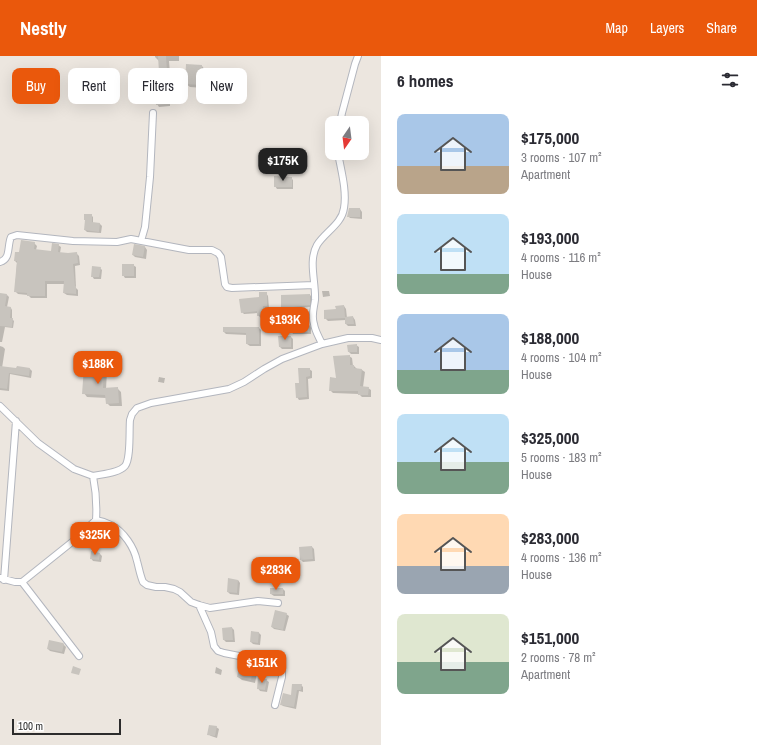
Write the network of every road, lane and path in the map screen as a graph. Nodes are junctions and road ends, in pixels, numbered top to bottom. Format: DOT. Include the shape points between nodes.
graph roads {
  1 [pos="358,56"];
  2 [pos="153,113"];
  3 [pos="341,116"];
  4 [pos="339,160"];
  5 [pos="141,241"];
  6 [pos="0,262"];
  7 [pos="314,285"];
  8 [pos="381,340"];
  9 [pos="322,344"];
  10 [pos="0,406"];
  11 [pos="16,421"];
  12 [pos="93,476"];
  13 [pos="96,520"];
  14 [pos="2,579"];
  15 [pos="22,582"];
  16 [pos="278,602"];
  17 [pos="199,605"];
  18 [pos="79,656"];
  19 [pos="275,706"];
  1 -- 3 [label="street"];
  2 -- 5 [label="street" via="150,177 145,227"];
  4 -- 7 [label="street" via="344,208 341,217 315,250"];
  5 -- 6 [label="street" via="73,241 17,235 11,237 7,257"];
  5 -- 7 [label="street" via="189,250 212,250 218,253 227,287"];
  7 -- 9 [label="street" via="313,323"];
  8 -- 9 [label="street" via="348,338"];
  9 -- 12 [label="street" via="282,359 229,389 151,403 137,408 130,420 129,459 126,465 114,472"];
  10 -- 11 [label="street"];
  11 -- 12 [label="street" via="38,443 74,468"];
  11 -- 14 [label="street"];
  12 -- 13 [label="street"];
  13 -- 15 [label="street"];
  13 -- 17 [label="street" via="113,526 128,541 137,559 143,582 147,585 174,589"];
  14 -- 15 [label="street"];
  15 -- 18 [label="street"];
  16 -- 17 [label="street" via="258,601 210,608"];
  17 -- 19 [label="street" via="218,651 279,664 282,677"];
}
